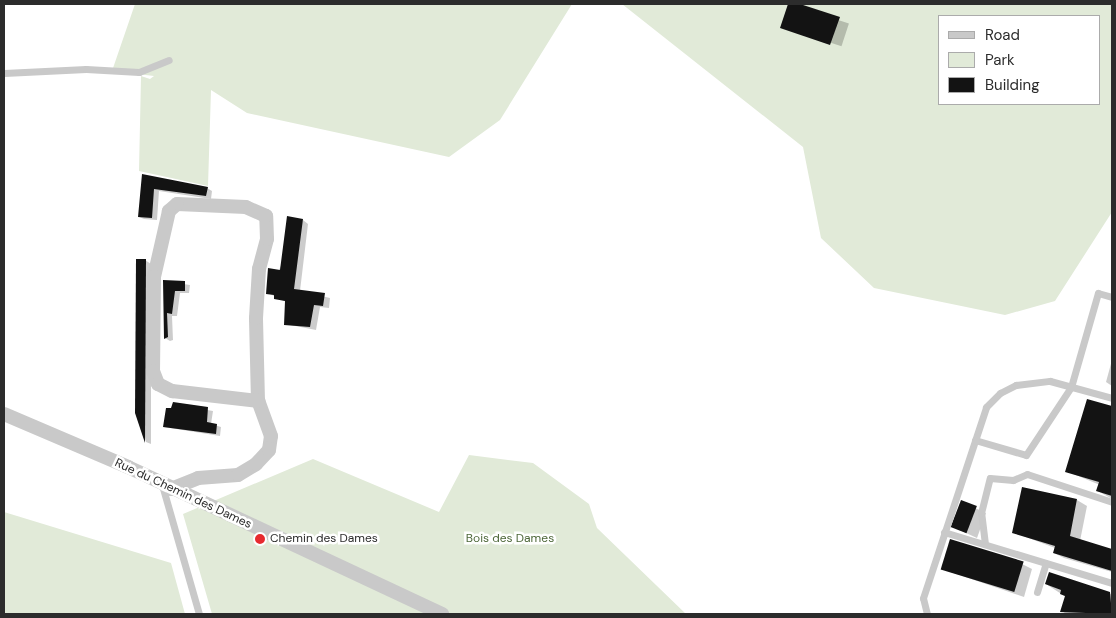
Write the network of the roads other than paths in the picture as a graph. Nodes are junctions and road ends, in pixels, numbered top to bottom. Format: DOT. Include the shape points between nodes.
graph roads {
  1 [pos="169,60"];
  2 [pos="4,73"];
  3 [pos="1112,297"];
  4 [pos="1071,387"];
  5 [pos="1112,398"];
  6 [pos="258,401"];
  7 [pos="4,414"];
  8 [pos="975,440"];
  9 [pos="167,487"];
  10 [pos="1112,502"];
  11 [pos="944,532"];
  12 [pos="985,544"];
  13 [pos="1046,562"];
  14 [pos="1112,582"];
  15 [pos="1037,592"];
  16 [pos="199,614"];
  17 [pos="442,614"];
  18 [pos="927,614"];
  1 -- 2 [label="lane" via="138,72 86,69"];
  3 -- 4 [label="lane" via="1098,293"];
  4 -- 5 [label="lane"];
  4 -- 8 [label="lane" via="1050,381 1016,386 1000,393 986,407"];
  4 -- 8 [label="lane" via="1026,455"];
  6 -- 6 [label="street" via="172,391 158,384 153,371 154,277 169,211 177,204 246,207 266,216 268,239 259,269 256,318"];
  6 -- 9 [label="street" via="271,436 269,450 256,464 238,475 198,478"];
  7 -- 9 [label="street, Rue du Chemin des Dames"];
  8 -- 11 [label="lane"];
  9 -- 16 [label="lane"];
  9 -- 17 [label="street, Rue du Chemin des Dames"];
  10 -- 12 [label="lane" via="1027,474 1013,480 990,478 981,513"];
  11 -- 12 [label="lane"];
  11 -- 18 [label="lane" via="923,598"];
  12 -- 13 [label="lane"];
  13 -- 14 [label="lane"];
  13 -- 15 [label="lane"];
}
